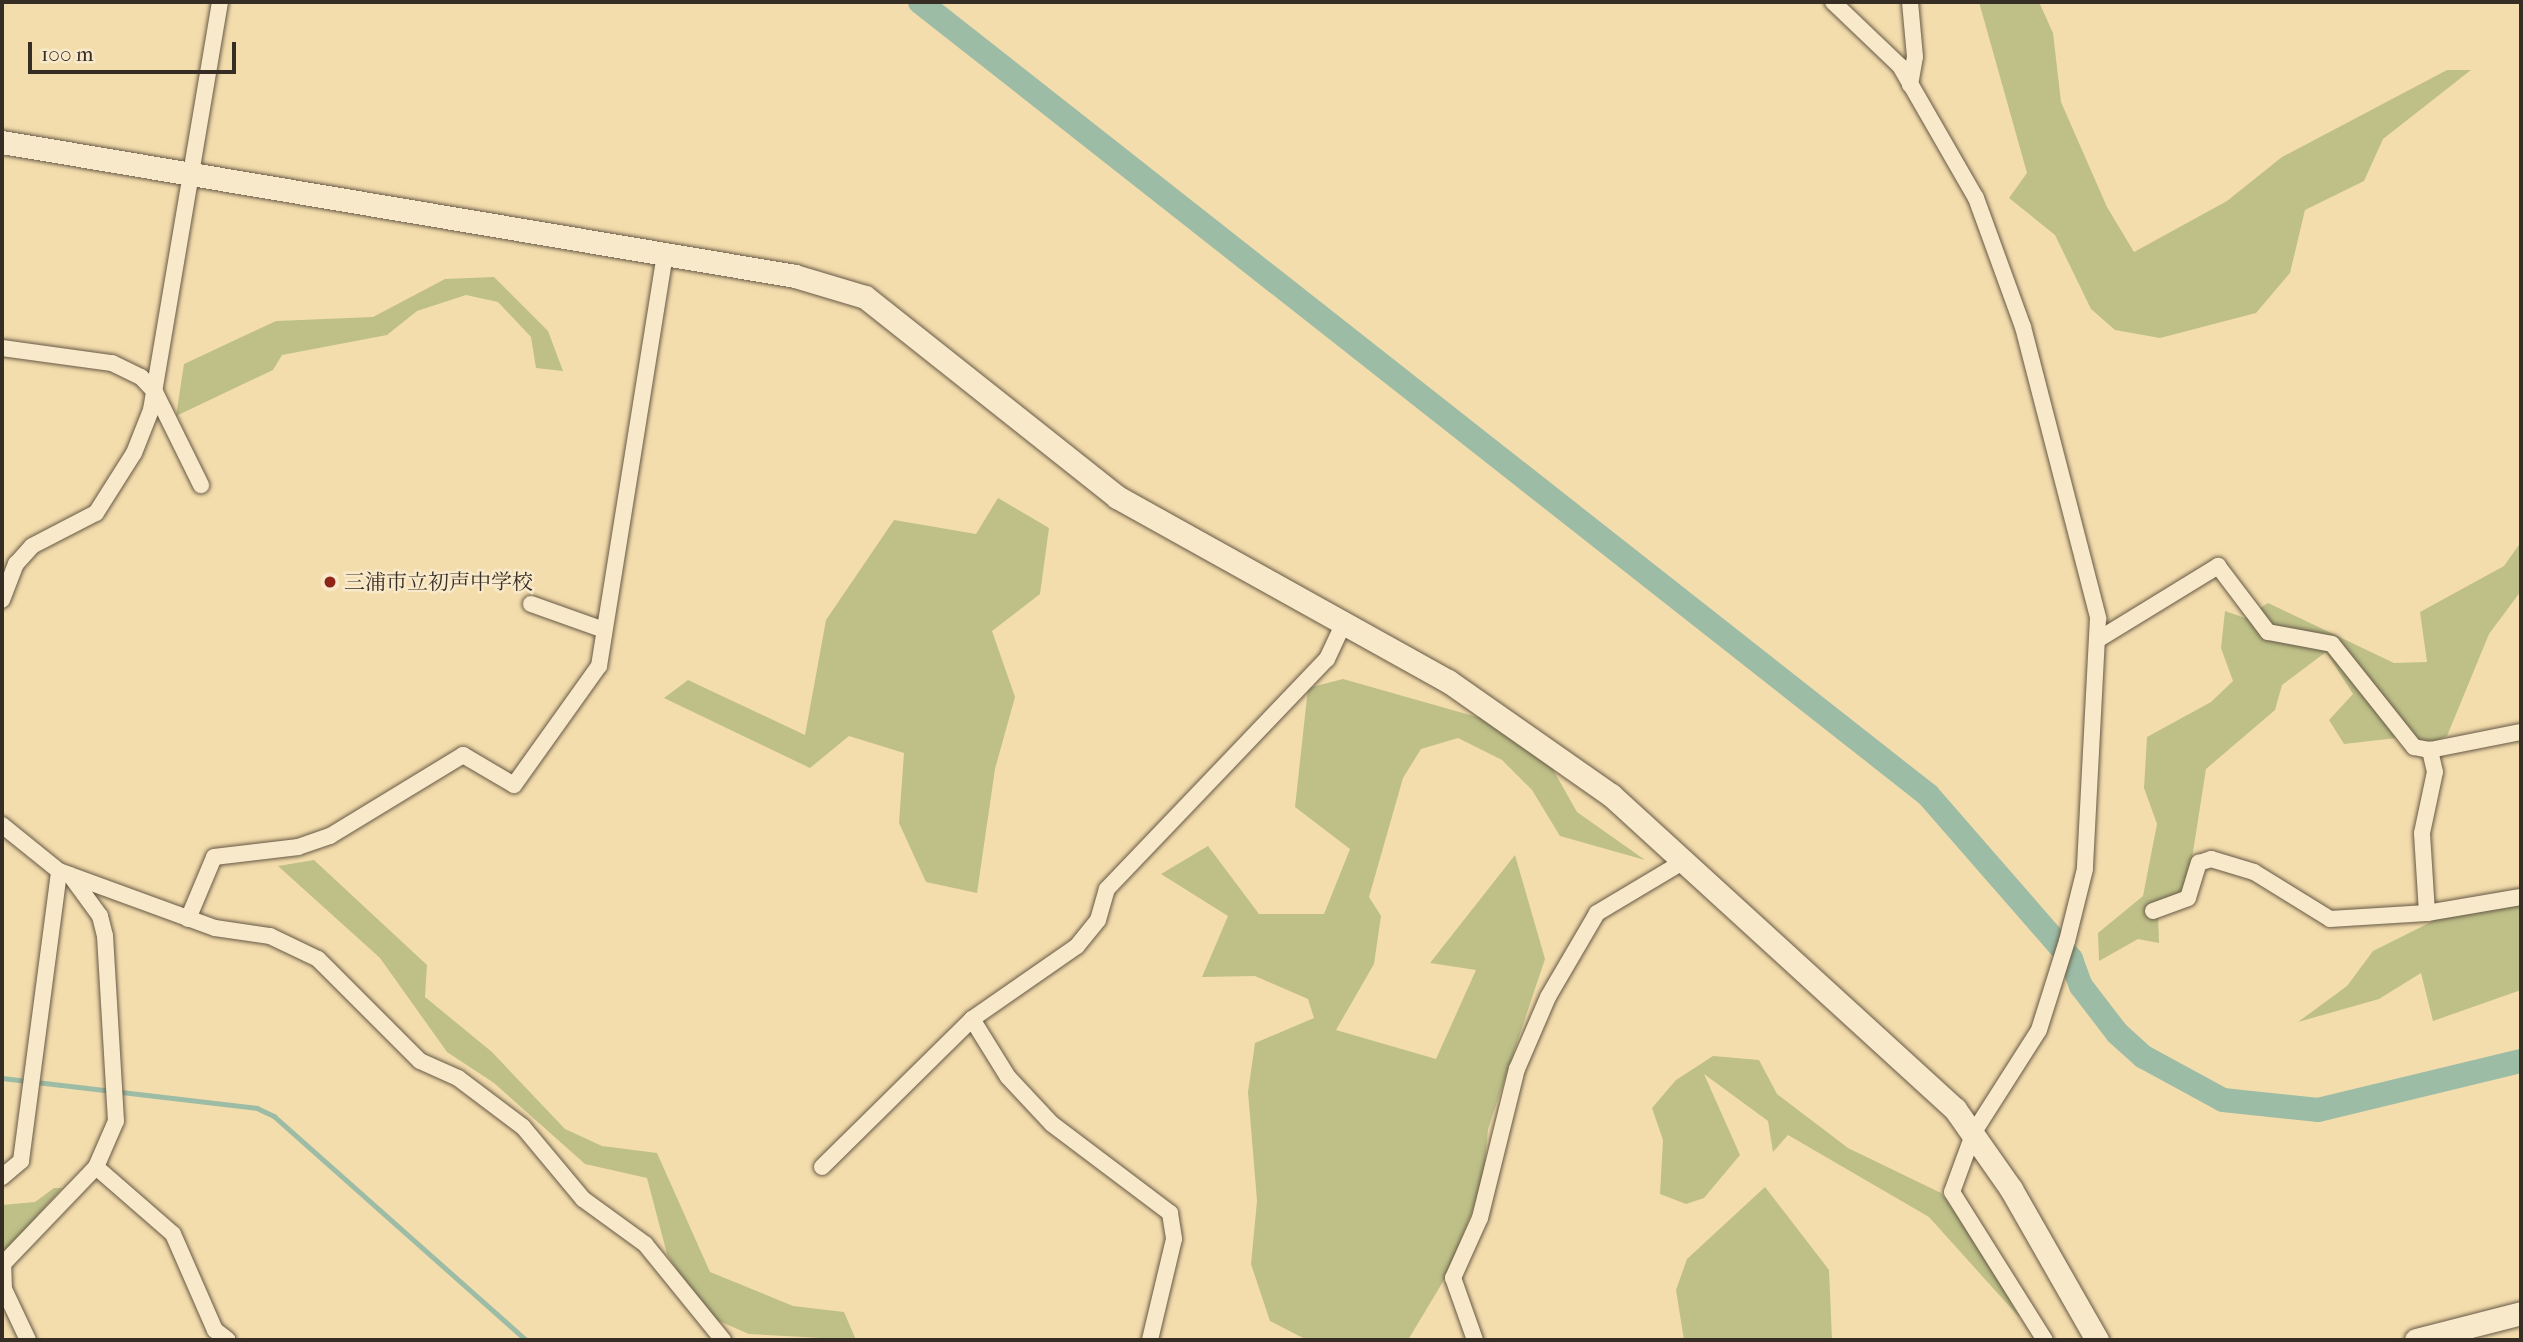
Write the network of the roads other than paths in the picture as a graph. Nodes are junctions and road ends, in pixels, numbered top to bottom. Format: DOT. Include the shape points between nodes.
graph roads {
  1 [pos="220,2"];
  2 [pos="1832,2"];
  3 [pos="1910,2"];
  4 [pos="1910,85"];
  5 [pos="2,142"];
  6 [pos="193,176"];
  7 [pos="665,253"];
  8 [pos="2,348"];
  9 [pos="155,392"];
  10 [pos="201,485"];
  11 [pos="2,600"];
  12 [pos="531,604"];
  13 [pos="1343,624"];
  14 [pos="604,630"];
  15 [pos="2099,639"];
  16 [pos="2521,732"];
  17 [pos="2430,750"];
  18 [pos="2,825"];
  19 [pos="1686,860"];
  20 [pos="64,873"];
  21 [pos="2521,897"];
  22 [pos="2153,911"];
  23 [pos="2427,914"];
  24 [pos="188,919"];
  25 [pos="972,1019"];
  26 [pos="1974,1132"];
  27 [pos="96,1167"];
  28 [pos="822,1167"];
  29 [pos="2,1177"];
  30 [pos="2521,1313"];
  31 [pos="28,1340"];
  32 [pos="228,1340"];
  33 [pos="723,1340"];
  34 [pos="1150,1340"];
  35 [pos="1475,1340"];
  36 [pos="2045,1340"];
  37 [pos="2096,1340"];
  38 [pos="2416,1340"];
  1 -- 6 [label="street"];
  2 -- 4 [label="street"];
  3 -- 4 [label="street"];
  4 -- 15 [label="street" via="1976,198 1999,252"];
  5 -- 6 [label="street"];
  6 -- 7 [label="street"];
  6 -- 9 [label="street"];
  7 -- 13 [label="street" via="819,281 865,297 1117,497"];
  7 -- 14 [label="street"];
  8 -- 9 [label="street" via="112,363"];
  9 -- 10 [label="street"];
  9 -- 11 [label="street" via="134,453 96,513 32,545 16,564"];
  12 -- 14 [label="street"];
  13 -- 19 [label="street" via="1517,724"];
  13 -- 25 [label="street" via="1327,659 1107,889 1098,920 1077,946"];
  14 -- 24 [label="street" via="599,666 514,785 463,755 330,836 298,847 214,857"];
  15 -- 17 [label="street" via="2218,566 2262,627 2275,636 2332,644 2414,747"];
  15 -- 26 [label="street" via="2085,869 2039,1030"];
  16 -- 17 [label="street"];
  17 -- 23 [label="street" via="2435,772 2422,833"];
  18 -- 20 [label="street"];
  19 -- 26 [label="street" via="1909,1063"];
  19 -- 35 [label="street" via="1597,913 1548,997 1517,1069 1480,1218 1453,1278"];
  20 -- 24 [label="street"];
  20 -- 27 [label="street" via="100,916 105,936 116,1101 112,1137"];
  20 -- 29 [label="street" via="21,1161"];
  21 -- 23 [label="street"];
  22 -- 23 [label="street" via="2188,898 2199,863 2211,859 2254,872 2330,919"];
  24 -- 33 [label="street" via="270,936 318,958 420,1061 458,1078 523,1127 583,1199 645,1244"];
  25 -- 28 [label="street"];
  25 -- 34 [label="street" via="1008,1077 1052,1124 1170,1213 1174,1239"];
  26 -- 36 [label="street" via="1952,1192"];
  26 -- 37 [label="street"];
  27 -- 31 [label="street" via="3,1264 4,1289"];
  27 -- 32 [label="street" via="173,1234 215,1330"];
  30 -- 38 [label="street"];
}
